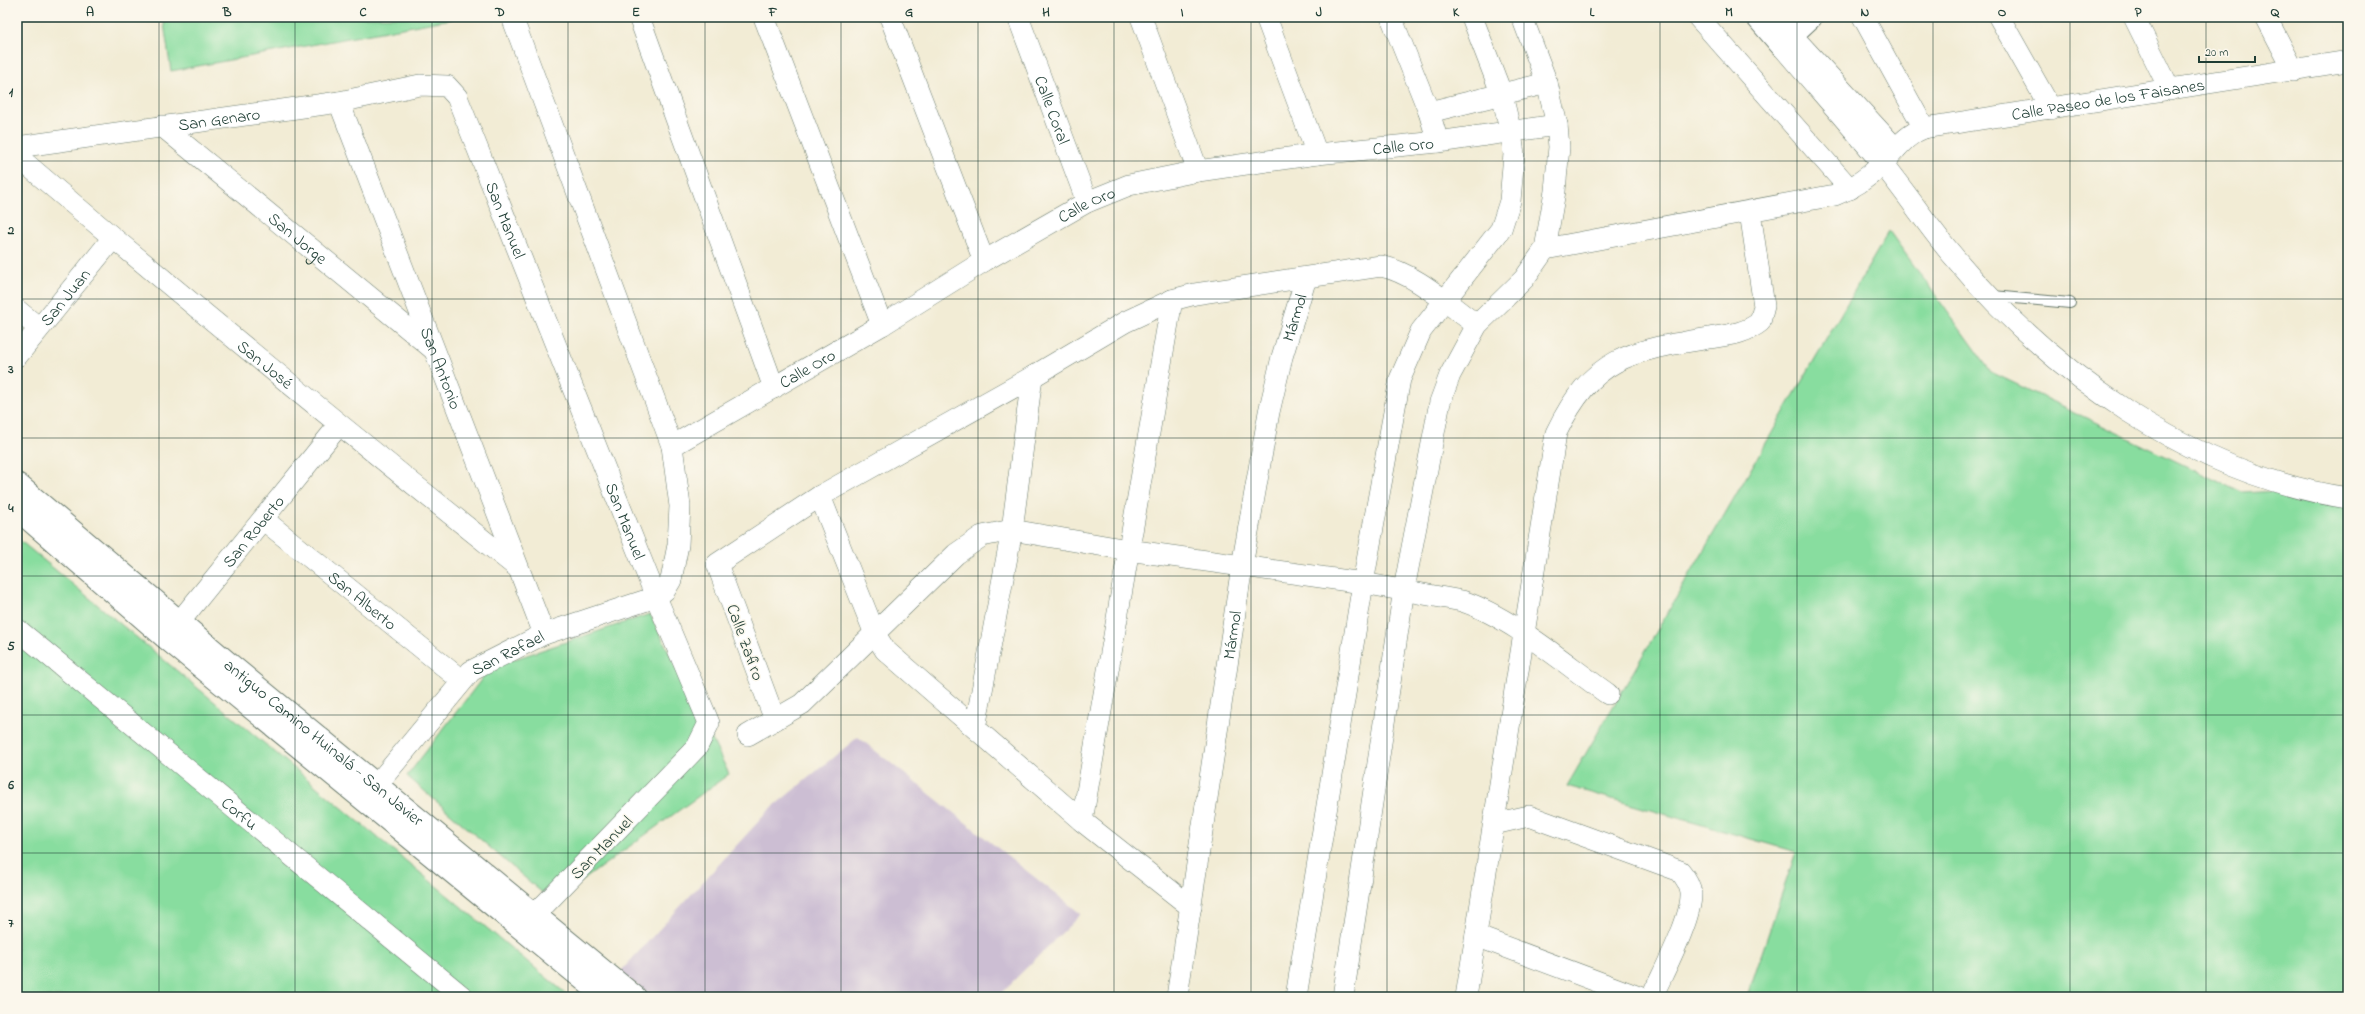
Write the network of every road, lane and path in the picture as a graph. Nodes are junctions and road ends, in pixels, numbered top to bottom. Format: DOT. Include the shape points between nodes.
graph roads {
  1 [pos="512,17"];
  2 [pos="639,17"];
  3 [pos="764,17"];
  4 [pos="890,17"];
  5 [pos="1018,17"];
  6 [pos="1141,17"];
  7 [pos="1266,17"];
  8 [pos="1391,17"];
  9 [pos="1472,17"];
  10 [pos="1522,17"];
  11 [pos="1698,17"];
  12 [pos="1811,17"];
  13 [pos="1863,17"];
  14 [pos="1999,17"];
  15 [pos="2134,17"];
  16 [pos="2266,17"];
  17 [pos="1764,18"];
  18 [pos="1786,40"];
  19 [pos="2348,61"];
  20 [pos="2294,71"];
  21 [pos="1547,83"];
  22 [pos="420,85"];
  23 [pos="2170,90"];
  24 [pos="1502,95"];
  25 [pos="339,102"];
  26 [pos="2050,109"];
  27 [pos="1429,112"];
  28 [pos="1557,125"];
  29 [pos="162,126"];
  30 [pos="1924,128"];
  31 [pos="1511,133"];
  32 [pos="1438,142"];
  33 [pos="17,147"];
  34 [pos="1317,154"];
  35 [pos="17,156"];
  36 [pos="1889,156"];
  37 [pos="1198,171"];
  38 [pos="1850,189"];
  39 [pos="1087,202"];
  40 [pos="1750,212"];
  41 [pos="113,238"];
  42 [pos="1545,249"];
  43 [pos="984,261"];
  44 [pos="1306,278"];
  45 [pos="1989,296"];
  46 [pos="1172,300"];
  47 [pos="1443,301"];
  48 [pos="2070,303"];
  49 [pos="17,310"];
  50 [pos="882,325"];
  51 [pos="1477,325"];
  52 [pos="39,328"];
  53 [pos="434,350"];
  54 [pos="17,356"];
  55 [pos="1032,377"];
  56 [pos="774,388"];
  57 [pos="339,425"];
  58 [pos="672,446"];
  59 [pos="17,484"];
  60 [pos="820,496"];
  61 [pos="2348,498"];
  62 [pos="17,509"];
  63 [pos="264,520"];
  64 [pos="1012,530"];
  65 [pos="1128,550"];
  66 [pos="1242,566"];
  67 [pos="518,568"];
  68 [pos="1363,583"];
  69 [pos="1404,589"];
  70 [pos="656,596"];
  71 [pos="17,629"];
  72 [pos="173,630"];
  73 [pos="544,634"];
  74 [pos="875,634"];
  75 [pos="1523,634"];
  76 [pos="462,680"];
  77 [pos="1608,694"];
  78 [pos="775,720"];
  79 [pos="975,728"];
  80 [pos="748,735"];
  81 [pos="370,792"];
  82 [pos="1082,821"];
  83 [pos="1494,824"];
  84 [pos="1191,907"];
  85 [pos="528,922"];
  86 [pos="1476,936"];
  87 [pos="463,997"];
  88 [pos="605,997"];
  89 [pos="635,997"];
  90 [pos="1177,997"];
  91 [pos="1296,997"];
  92 [pos="1343,997"];
  93 [pos="1466,997"];
  94 [pos="1639,997"];
  95 [pos="1652,997"];
  1 -- 58 [label="street"];
  2 -- 56 [label="street"];
  3 -- 50 [label="street"];
  4 -- 43 [label="street"];
  5 -- 39 [label="street, Calle Coral"];
  6 -- 37 [label="street"];
  7 -- 34 [label="street"];
  8 -- 27 [label="street"];
  9 -- 24 [label="street"];
  10 -- 21 [label="street"];
  11 -- 38 [label="street"];
  12 -- 18 [label="main road"];
  13 -- 30 [label="street"];
  14 -- 26 [label="street"];
  15 -- 23 [label="street"];
  16 -- 20 [label="street"];
  17 -- 18 [label="main road"];
  18 -- 36 [label="street"];
  19 -- 20 [label="street, Calle Paseo de los Faisanes"];
  20 -- 23 [label="street, Calle Paseo de los Faisanes"];
  21 -- 24 [label="street"];
  21 -- 28 [label="street"];
  22 -- 25 [label="street, San Genaro"];
  22 -- 70 [label="street, San Manuel" via="448,86 457,97"];
  23 -- 26 [label="street, Calle Paseo de los Faisanes"];
  24 -- 27 [label="street"];
  24 -- 31 [label="street"];
  25 -- 29 [label="street, San Genaro"];
  25 -- 53 [label="street, San Antonio"];
  26 -- 30 [label="street, Calle Paseo de los Faisanes"];
  27 -- 32 [label="street"];
  28 -- 31 [label="street, Calle Oro"];
  28 -- 42 [label="street" via="1559,147 1555,191"];
  29 -- 33 [label="street, San Genaro"];
  29 -- 53 [label="street, San Jorge"];
  30 -- 36 [label="street, Calle Paseo de los Faisanes" via="1912,132"];
  31 -- 32 [label="street, Calle Oro"];
  31 -- 47 [label="street" via="1514,154 1510,200 1501,229"];
  32 -- 34 [label="street, Calle Oro"];
  34 -- 37 [label="street, Calle Oro"];
  35 -- 41 [label="street, San José"];
  36 -- 38 [label="street, Calle Paseo de los Faisanes" via="1860,184"];
  36 -- 45 [label="street" via="1907,198"];
  37 -- 39 [label="street, Calle Oro" via="1129,185"];
  38 -- 40 [label="street, Calle Paseo de los Faisanes" via="1816,199"];
  39 -- 43 [label="street, Calle Oro"];
  40 -- 42 [label="street, Calle Paseo de los Faisanes" via="1653,227"];
  40 -- 75 [label="street" via="1764,306 1760,322 1742,332 1655,347 1630,354 1585,384 1568,408 1556,433"];
  41 -- 52 [label="street, San Juan"];
  41 -- 57 [label="street, San José"];
  42 -- 51 [label="street" via="1524,279"];
  43 -- 50 [label="street, Calle Oro"];
  44 -- 46 [label="street" via="1195,294"];
  44 -- 47 [label="street" via="1362,267 1381,266 1396,269 1411,277"];
  44 -- 66 [label="street, Mármol" via="1282,357 1269,412"];
  45 -- 48 [label="lane"];
  45 -- 61 [label="street" via="2052,356 2092,386 2180,444 2242,471 2315,493"];
  46 -- 55 [label="street" via="1124,322"];
  46 -- 65 [label="street"];
  47 -- 51 [label="street"];
  47 -- 68 [label="street" via="1421,331 1400,379"];
  49 -- 52 [label="street"];
  50 -- 56 [label="street, Calle Oro"];
  51 -- 69 [label="street" via="1450,375 1440,402"];
  52 -- 54 [label="street, San Juan"];
  53 -- 67 [label="street, San Antonio"];
  55 -- 60 [label="street"];
  55 -- 64 [label="street"];
  56 -- 58 [label="street, Calle Oro"];
  57 -- 63 [label="street, San Roberto"];
  57 -- 67 [label="street, San José"];
  58 -- 70 [label="street" via="680,506 678,545 671,580 665,590"];
  59 -- 72 [label="main road"];
  60 -- 74 [label="street"];
  60 -- 78 [label="street, Calle Zafiro" via="717,564"];
  62 -- 72 [label="main road"];
  63 -- 72 [label="street, San Roberto"];
  63 -- 76 [label="street, San Alberto"];
  64 -- 65 [label="street"];
  64 -- 74 [label="street" via="982,536 970,543"];
  64 -- 79 [label="street"];
  65 -- 66 [label="street"];
  65 -- 82 [label="street"];
  66 -- 68 [label="street"];
  66 -- 84 [label="street, Mármol"];
  67 -- 73 [label="street, San Antonio"];
  68 -- 69 [label="street"];
  68 -- 91 [label="street"];
  69 -- 75 [label="street" via="1470,604"];
  69 -- 92 [label="street"];
  70 -- 73 [label="street, San Rafael"];
  70 -- 85 [label="street, San Manuel" via="709,723 697,747"];
  71 -- 87 [label="street, Corfu"];
  72 -- 81 [label="main road"];
  73 -- 76 [label="street, San Rafael" via="479,666"];
  74 -- 78 [label="street" via="802,704"];
  74 -- 79 [label="street" via="894,661"];
  75 -- 77 [label="street"];
  75 -- 83 [label="street"];
  76 -- 81 [label="street, San Rafael"];
  78 -- 80 [label="street"];
  79 -- 82 [label="street"];
  81 -- 85 [label="main road"];
  82 -- 84 [label="street"];
  83 -- 86 [label="street"];
  83 -- 95 [label="street" via="1528,816 1680,871 1687,879 1691,892 1688,914"];
  84 -- 90 [label="street, Mármol"];
  85 -- 88 [label="main road"];
  85 -- 89 [label="main road"];
  86 -- 93 [label="street"];
  86 -- 94 [label="street"];
}
